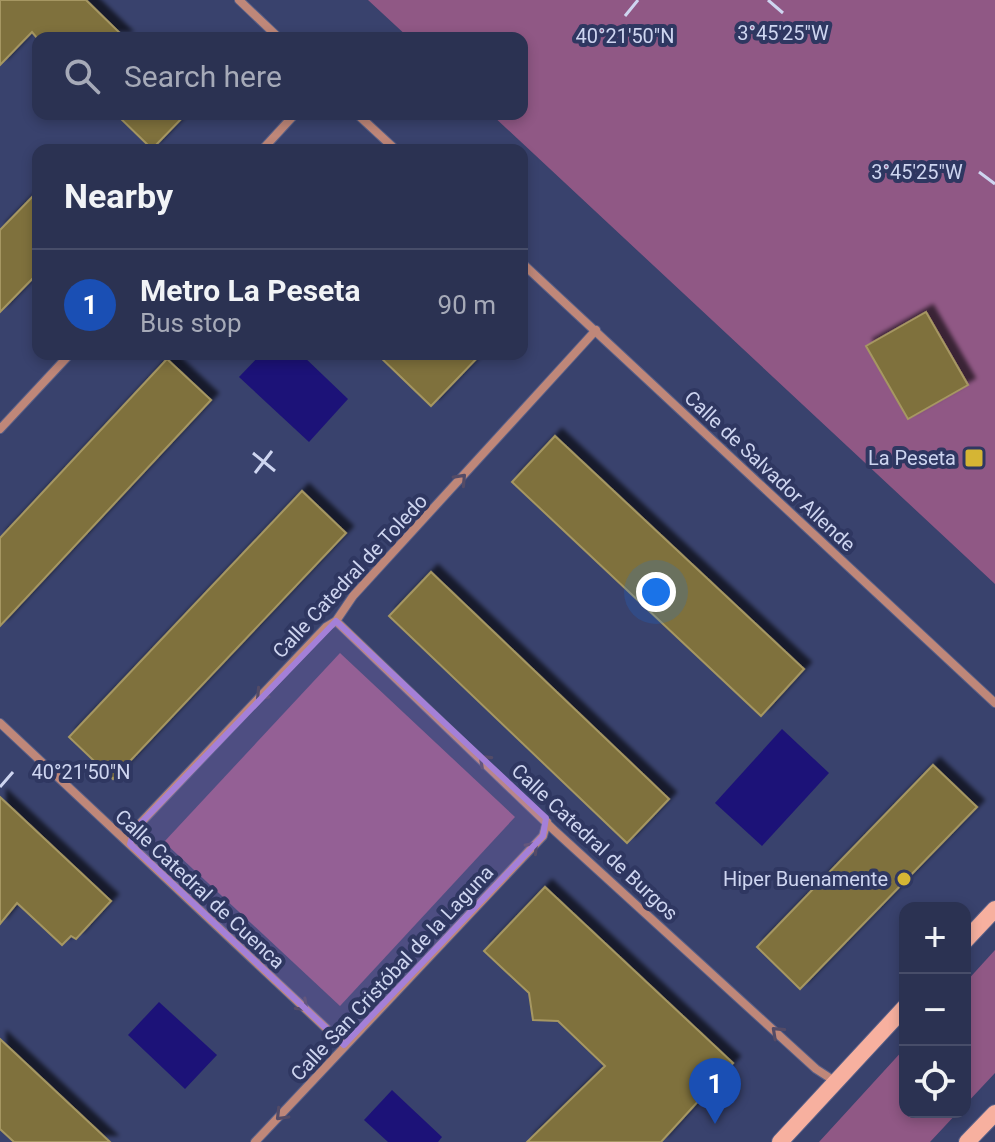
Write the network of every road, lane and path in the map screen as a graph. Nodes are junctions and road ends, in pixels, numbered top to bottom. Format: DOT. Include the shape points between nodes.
graph roads {
  1 [pos="239,0"];
  2 [pos="273,32"];
  3 [pos="290,120"];
  4 [pos="364,120"];
  5 [pos="268,144"];
  6 [pos="390,144"];
  7 [pos="528,268"];
  8 [pos="596,330"];
  9 [pos="64,360"];
  10 [pos="0,429"];
  11 [pos="336,621"];
  12 [pos="995,703"];
  13 [pos="0,723"];
  14 [pos="547,822"];
  15 [pos="130,844"];
  16 [pos="995,909"];
  17 [pos="971,935"];
  18 [pos="899,1014"];
  19 [pos="344,1045"];
  20 [pos="836,1082"];
  21 [pos="995,1113"];
  22 [pos="255,1142"];
  23 [pos="780,1142"];
  24 [pos="967,1142"];
  1 -- 2 [label="street"];
  3 -- 5 [label="street"];
  4 -- 6 [label="street"];
  7 -- 8 [label="street, Calle de Salvador Allende"];
  11 -- 8 [label="street, Calle Catedral de Toledo, one-way"];
  8 -- 12 [label="street, Calle de Salvador Allende"];
  9 -- 10 [label="street"];
  14 -- 11 [label="street, Calle Catedral de Burgos, one-way"];
  11 -- 15 [label="street, Calle Catedral de Toledo, one-way" via="134,830"];
  13 -- 15 [label="street, Calle Catedral de Cuenca"];
  19 -- 14 [label="street, Calle San Cristóbal de la Laguna, one-way" via="543,836"];
  20 -- 14 [label="street, Calle Catedral de Burgos, one-way"];
  15 -- 19 [label="street, Calle Catedral de Cuenca, one-way"];
  16 -- 17 [label="street"];
  18 -- 20 [label="street"];
  19 -- 22 [label="street, Calle San Cristóbal de la Laguna, one-way"];
  20 -- 23 [label="street"];
  21 -- 24 [label="street"];
}
